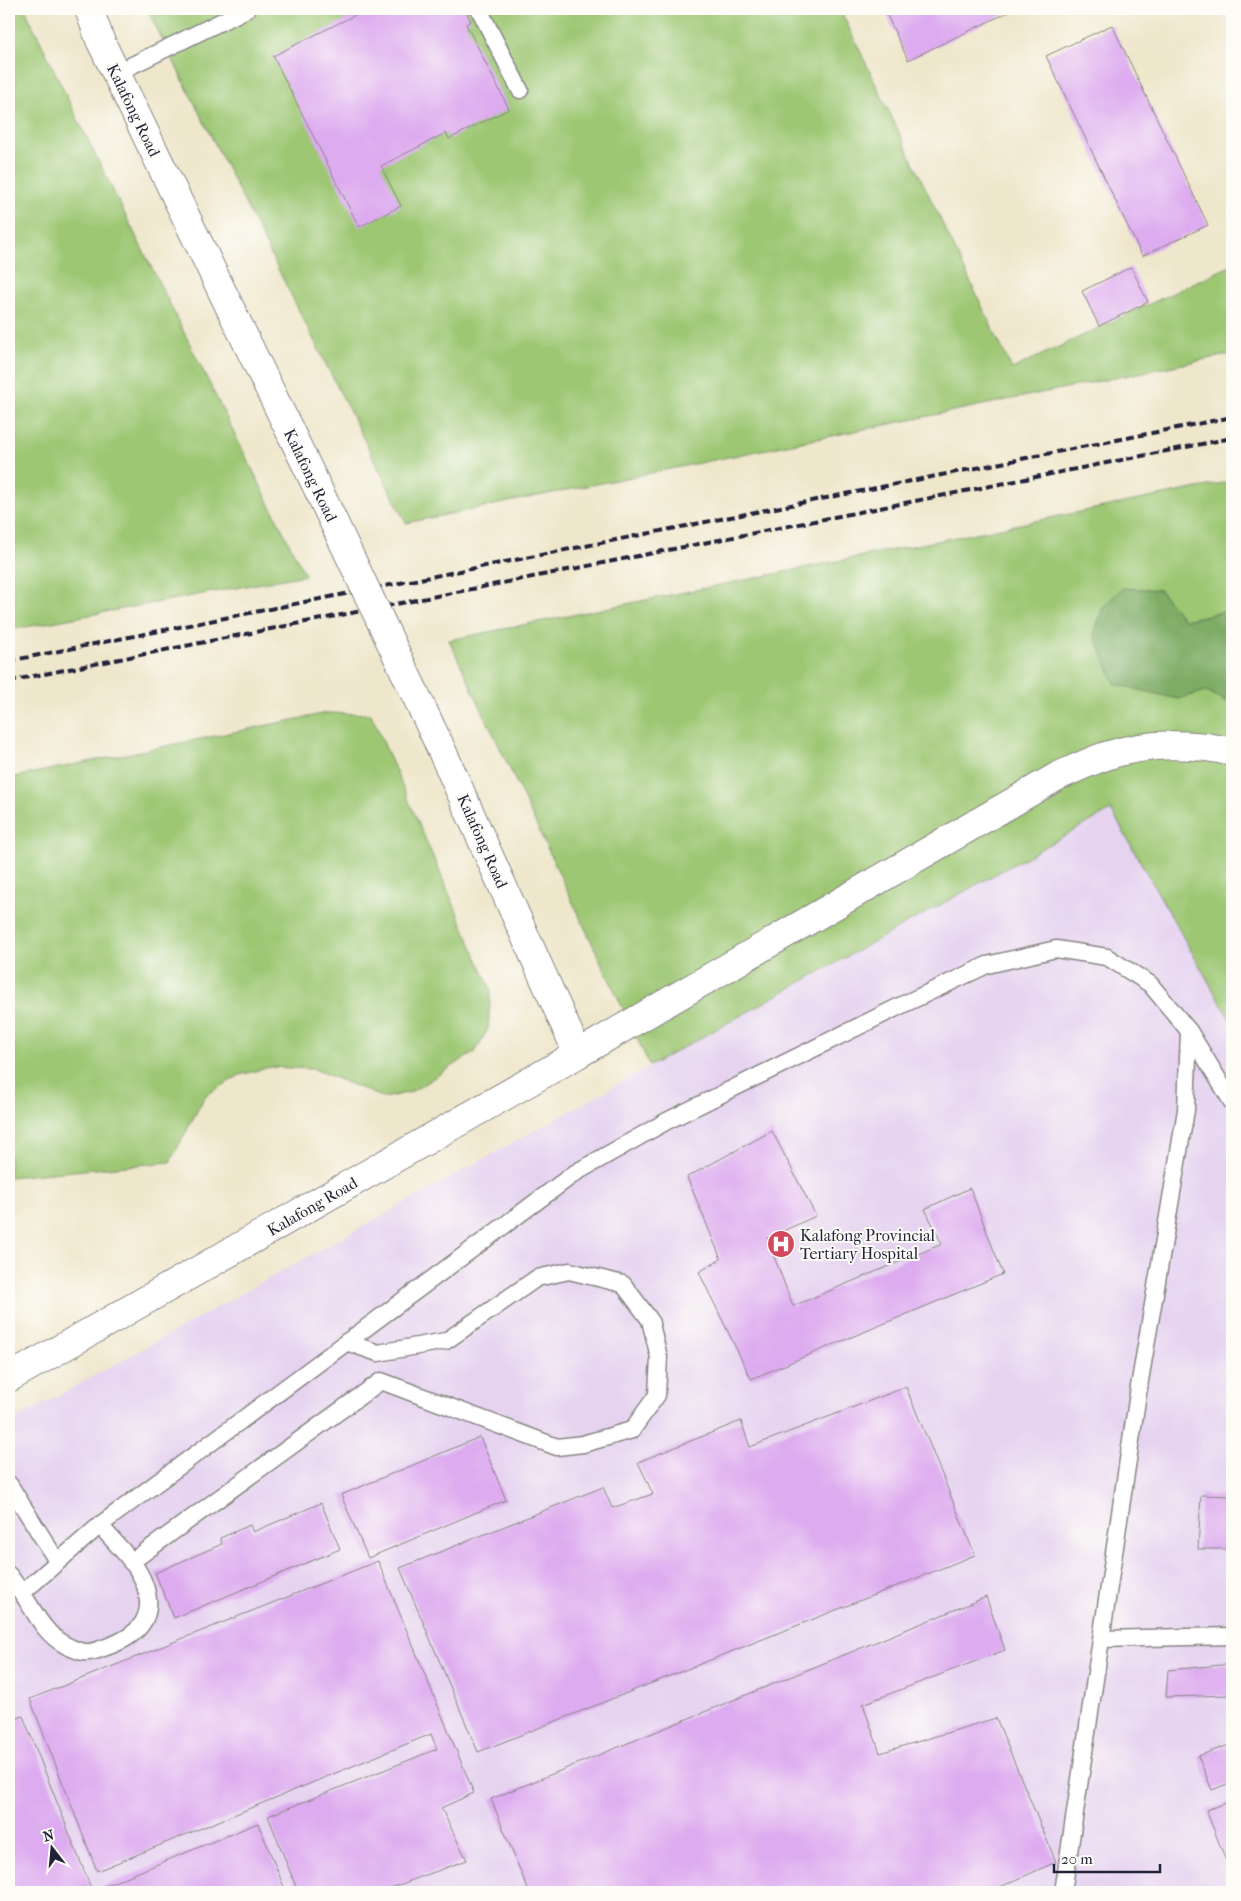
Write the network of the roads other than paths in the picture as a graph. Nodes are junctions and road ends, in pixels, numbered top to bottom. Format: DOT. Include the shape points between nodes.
graph roads {
  1 [pos="79,9"];
  2 [pos="89,9"];
  3 [pos="247,9"];
  4 [pos="479,9"];
  5 [pos="100,40"];
  6 [pos="116,73"];
  7 [pos="520,90"];
  8 [pos="1232,752"];
  9 [pos="1189,1031"];
  10 [pos="578,1054"];
  11 [pos="1232,1102"];
  12 [pos="346,1342"];
  13 [pos="378,1353"];
  14 [pos="9,1378"];
  15 [pos="381,1381"];
  16 [pos="9,1484"];
  17 [pos="100,1526"];
  18 [pos="57,1561"];
  19 [pos="132,1562"];
  20 [pos="9,1575"];
  21 [pos="22,1593"];
  22 [pos="1232,1636"];
  23 [pos="1101,1639"];
  24 [pos="1063,1892"];
  1 -- 5 [label="street, Kalafong Road"];
  2 -- 5 [label="street, Kalafong Road"];
  3 -- 6 [label="lane"];
  4 -- 7 [label="lane"];
  5 -- 6 [label="street, Kalafong Road"];
  6 -- 10 [label="street, Kalafong Road, bridge" via="438,742"];
  8 -- 10 [label="street" via="1218,748 1159,745 1109,755 1058,776"];
  9 -- 11 [label="lane"];
  9 -- 12 [label="lane" via="1150,984 1107,957 1056,949 987,965 667,1121 575,1173"];
  9 -- 23 [label="lane" via="1186,1110 1139,1386"];
  10 -- 14 [label="street, Kalafong Road"];
  12 -- 13 [label="lane"];
  12 -- 17 [label="lane"];
  13 -- 15 [label="lane"];
  13 -- 15 [label="lane" via="446,1341 537,1278 569,1271 622,1284 650,1320 659,1357 657,1394 632,1430 584,1444 557,1447"];
  15 -- 19 [label="lane"];
  16 -- 18 [label="lane"];
  17 -- 18 [label="lane"];
  17 -- 19 [label="lane"];
  18 -- 21 [label="lane"];
  19 -- 21 [label="lane" via="145,1586 148,1611 140,1629 125,1640 95,1651 84,1652 60,1642"];
  20 -- 21 [label="lane"];
  22 -- 23 [label="lane"];
  23 -- 24 [label="lane"];
}
